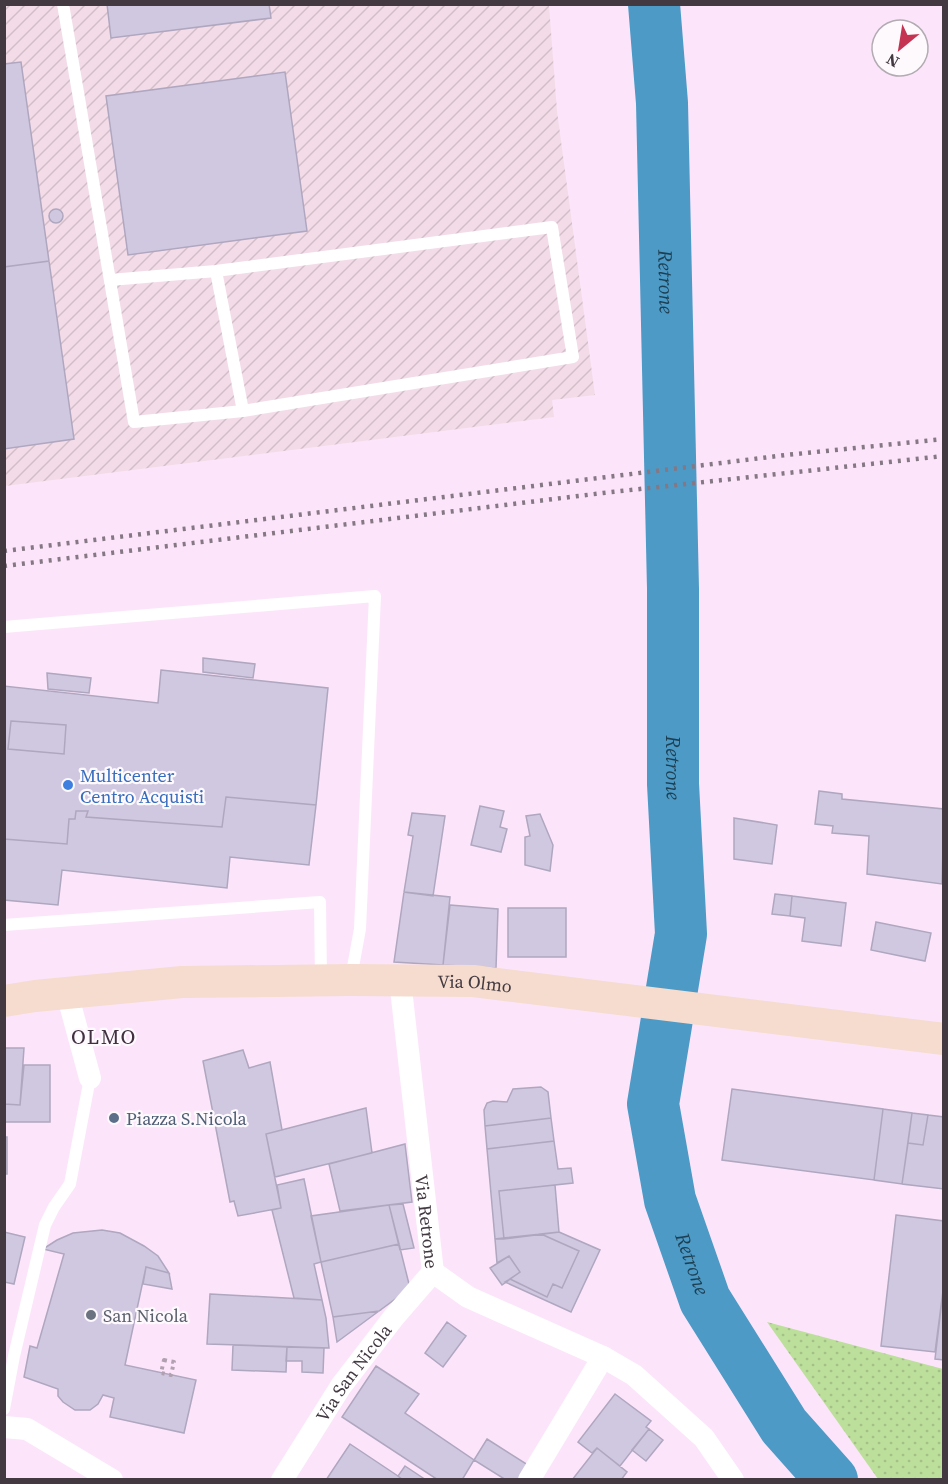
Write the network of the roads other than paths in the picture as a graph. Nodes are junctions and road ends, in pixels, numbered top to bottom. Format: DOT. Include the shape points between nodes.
graph roads {
  1 [pos="63,4"];
  2 [pos="216,271"];
  3 [pos="110,280"];
  4 [pos="243,411"];
  5 [pos="4,627"];
  6 [pos="4,925"];
  7 [pos="336,980"];
  8 [pos="400,980"];
  9 [pos="67,993"];
  10 [pos="4,1001"];
  11 [pos="944,1039"];
  12 [pos="90,1078"];
  13 [pos="433,1272"];
  14 [pos="603,1357"];
  15 [pos="4,1409"];
  16 [pos="4,1427"];
  17 [pos="112,1479"];
  18 [pos="282,1479"];
  19 [pos="529,1479"];
  20 [pos="733,1479"];
  1 -- 3 [label="lane"];
  2 -- 3 [label="lane"];
  2 -- 4 [label="lane"];
  2 -- 4 [label="lane" via="552,227 573,357"];
  3 -- 4 [label="lane" via="134,422"];
  5 -- 7 [label="lane" via="375,596 360,930"];
  6 -- 7 [label="lane" via="320,902"];
  7 -- 8 [label="main road, Via Olmo"];
  7 -- 9 [label="main road, Via Olmo" via="182,982"];
  8 -- 11 [label="main road, Via Olmo" via="473,981"];
  8 -- 13 [label="street, Via Retrone"];
  9 -- 10 [label="main road, Via Olmo"];
  9 -- 12 [label="street"];
  12 -- 15 [label="lane" via="70,1185 45,1225"];
  13 -- 14 [label="street, Via Retrone" via="468,1297"];
  13 -- 18 [label="street, Via San Nicola" via="341,1386"];
  14 -- 19 [label="street"];
  14 -- 20 [label="street, Via Retrone" via="634,1375 704,1438"];
  16 -- 17 [label="street" via="27,1429"];
}
